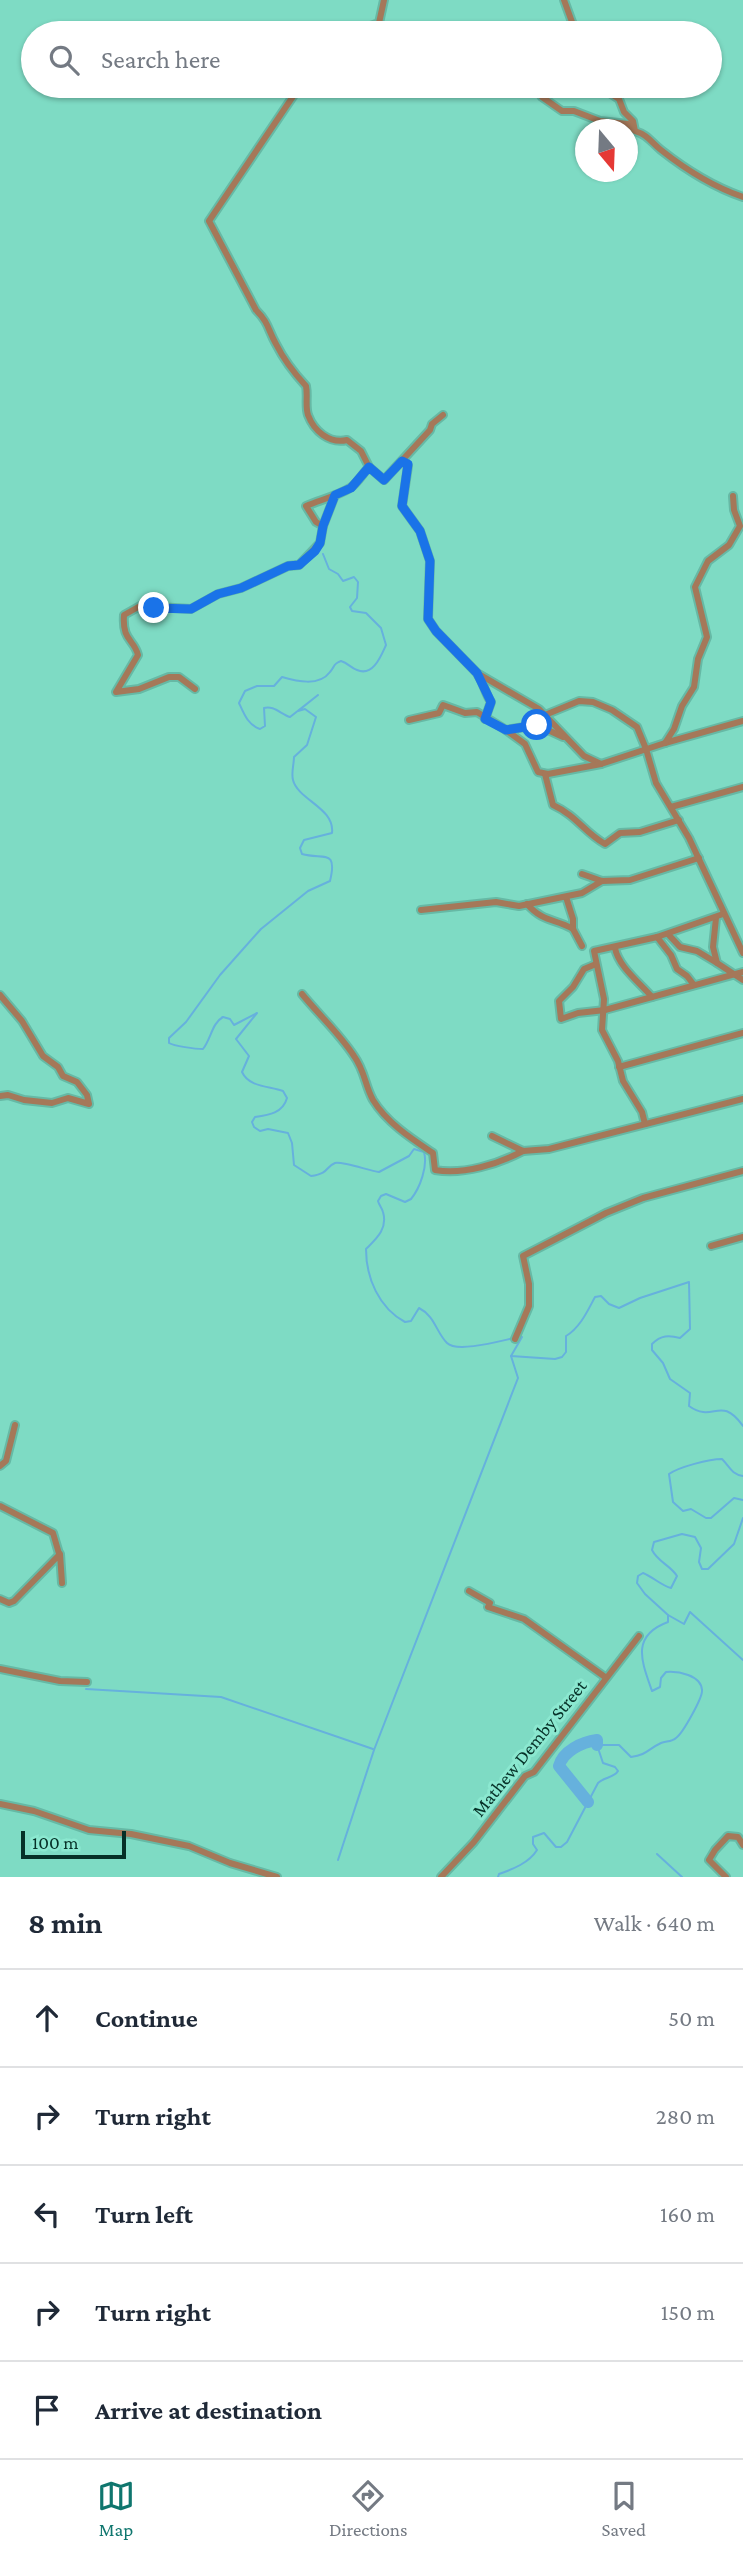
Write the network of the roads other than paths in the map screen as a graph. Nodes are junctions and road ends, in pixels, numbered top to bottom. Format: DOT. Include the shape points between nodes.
graph roads {
  1 [pos="384,0"];
  2 [pos="564,0"];
  3 [pos="379,21"];
  4 [pos="572,21"];
  5 [pos="292,98"];
  6 [pos="543,98"];
  7 [pos="617,98"];
  8 [pos="595,119"];
  9 [pos="632,119"];
  10 [pos="638,132"];
  11 [pos="743,197"];
  12 [pos="443,415"];
  13 [pos="402,461"];
  14 [pos="369,467"];
  15 [pos="335,495"];
  16 [pos="733,496"];
  17 [pos="323,526"];
  18 [pos="477,673"];
  19 [pos="195,689"];
  20 [pos="545,715"];
  21 [pos="485,719"];
  22 [pos="409,720"];
  23 [pos="743,722"];
  24 [pos="506,730"];
  25 [pos="565,737"];
  26 [pos="665,743"];
  27 [pos="646,749"];
  28 [pos="601,764"];
  29 [pos="545,774"];
  30 [pos="743,787"];
  31 [pos="671,807"];
  32 [pos="679,820"];
  33 [pos="699,858"];
  34 [pos="582,874"];
  35 [pos="602,881"];
  36 [pos="566,897"];
  37 [pos="527,904"];
  38 [pos="421,910"];
  39 [pos="723,914"];
  40 [pos="716,918"];
  41 [pos="573,929"];
  42 [pos="668,934"];
  43 [pos="657,937"];
  44 [pos="582,946"];
  45 [pos="615,948"];
  46 [pos="743,953"];
  47 [pos="717,963"];
  48 [pos="596,964"];
  49 [pos="743,972"];
  50 [pos="733,975"];
  51 [pos="743,980"];
  52 [pos="694,985"];
  53 [pos="302,994"];
  54 [pos="0,995"];
  55 [pos="652,997"];
  56 [pos="604,1010"];
  57 [pos="743,1032"];
  58 [pos="619,1067"];
  59 [pos="0,1096"];
  60 [pos="743,1099"];
  61 [pos="645,1124"];
  62 [pos="492,1136"];
  63 [pos="523,1151"];
  64 [pos="743,1171"];
  65 [pos="743,1237"];
  66 [pos="711,1246"];
  67 [pos="515,1339"];
  68 [pos="15,1425"];
  69 [pos="0,1466"];
  70 [pos="0,1506"];
  71 [pos="469,1591"];
  72 [pos="0,1599"];
  73 [pos="639,1636"];
  74 [pos="0,1669"];
  75 [pos="605,1677"];
  76 [pos="87,1682"];
  77 [pos="0,1804"];
  78 [pos="743,1845"];
  79 [pos="277,1877"];
  80 [pos="441,1877"];
  81 [pos="726,1877"];
  1 -- 3 [label="street"];
  2 -- 4 [label="street"];
  5 -- 14 [label="street" via="209,221 291,370 306,386 307,412 316,428 328,439 347,440 362,451"];
  6 -- 8 [label="street" via="562,111"];
  7 -- 9 [label="street"];
  10 -- 11 [label="street" via="709,183"];
  12 -- 13 [label="street"];
  13 -- 14 [label="street" via="384,480"];
  13 -- 18 [label="street" via="408,464 402,506 420,531 430,561 428,619"];
  14 -- 15 [label="street" via="351,488"];
  15 -- 17 [label="street"];
  15 -- 17 [label="street" via="306,506"];
  16 -- 26 [label="street" via="740,526 729,545 708,561 695,587 707,637 694,687"];
  17 -- 19 [label="street" via="320,543 299,565 218,594 191,609 140,606 124,615 127,638 138,655 116,692 169,677 179,677"];
  18 -- 20 [label="street"];
  18 -- 21 [label="street" via="491,702"];
  20 -- 25 [label="street"];
  20 -- 27 [label="street" via="579,701 593,702 637,727"];
  21 -- 22 [label="street" via="477,712 443,705 439,713"];
  21 -- 24 [label="street"];
  23 -- 26 [label="street"];
  24 -- 25 [label="street" via="537,725"];
  24 -- 29 [label="street" via="525,744 538,772"];
  25 -- 28 [label="street" via="583,756"];
  26 -- 27 [label="street"];
  27 -- 28 [label="street"];
  27 -- 31 [label="street" via="651,771"];
  28 -- 29 [label="street"];
  29 -- 32 [label="street" via="553,805 569,812 605,844 620,833"];
  30 -- 31 [label="street"];
  31 -- 32 [label="street"];
  32 -- 33 [label="street"];
  33 -- 35 [label="street" via="631,880"];
  33 -- 39 [label="street"];
  34 -- 35 [label="street"];
  35 -- 36 [label="street"];
  36 -- 37 [label="street"];
  36 -- 41 [label="street"];
  37 -- 38 [label="street" via="496,902"];
  37 -- 41 [label="street" via="546,921 562,922"];
  39 -- 40 [label="street"];
  39 -- 46 [label="street"];
  40 -- 42 [label="street"];
  40 -- 47 [label="street" via="713,947"];
  41 -- 44 [label="street"];
  42 -- 43 [label="street"];
  42 -- 47 [label="street" via="680,947"];
  43 -- 45 [label="street"];
  43 -- 52 [label="street" via="677,969"];
  45 -- 48 [label="street" via="594,951"];
  45 -- 55 [label="street"];
  47 -- 50 [label="street"];
  48 -- 56 [label="street"];
  48 -- 56 [label="street" via="584,969 559,1001 561,1019"];
  49 -- 50 [label="street"];
  50 -- 51 [label="street"];
  50 -- 52 [label="street"];
  52 -- 55 [label="street"];
  53 -- 63 [label="street" via="355,1056 378,1106 402,1132 433,1153 435,1170 486,1165"];
  54 -- 59 [label="street" via="43,1056 76,1082 91,1106 68,1098 52,1103"];
  55 -- 56 [label="street"];
  56 -- 58 [label="street" via="602,1030"];
  57 -- 58 [label="street"];
  58 -- 61 [label="street"];
  60 -- 61 [label="street"];
  61 -- 63 [label="street" via="549,1149"];
  62 -- 63 [label="street"];
  64 -- 67 [label="street" via="643,1198 523,1256 529,1306"];
  65 -- 66 [label="street"];
  68 -- 69 [label="street" via="6,1461"];
  70 -- 72 [label="street" via="53,1533 60,1553 14,1601"];
  71 -- 75 [label="street" via="490,1603 488,1607 524,1619"];
  73 -- 75 [label="street, Mathew Demby Street"];
  74 -- 76 [label="street"];
  75 -- 80 [label="street, Mathew Demby Street" via="534,1772 525,1776"];
  77 -- 79 [label="street" via="89,1830 189,1846"];
  78 -- 81 [label="street" via="732,1835 709,1860"];
}
